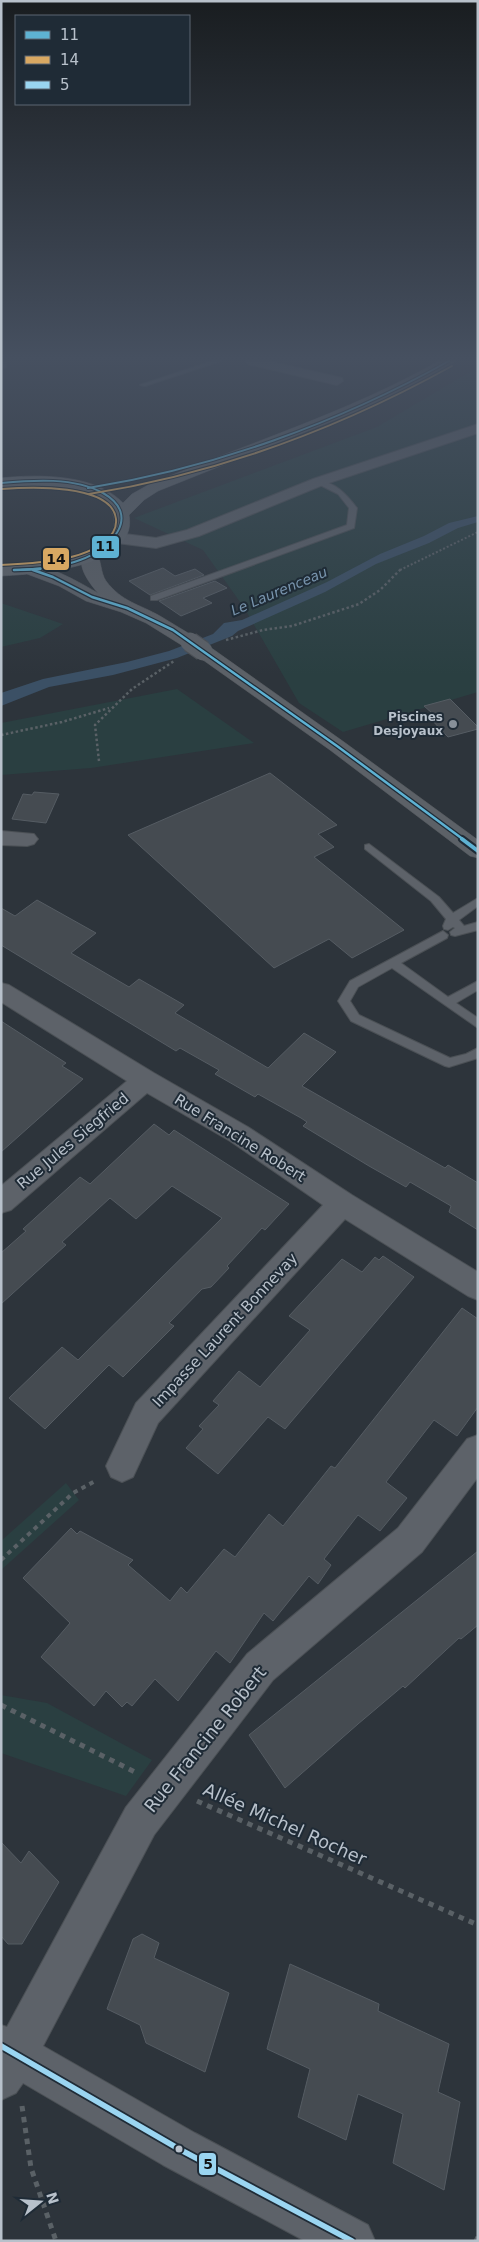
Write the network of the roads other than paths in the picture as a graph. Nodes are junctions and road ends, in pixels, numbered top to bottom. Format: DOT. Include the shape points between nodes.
graph roads {
  1 [pos="186,466"];
  2 [pos="210,466"];
  3 [pos="367,466"];
  4 [pos="3,482"];
  5 [pos="318,482"];
  6 [pos="88,488"];
  7 [pos="122,513"];
  8 [pos="116,538"];
  9 [pos="90,556"];
  10 [pos="33,570"];
  11 [pos="1,571"];
  12 [pos="154,598"];
  13 [pos="127,608"];
  14 [pos="1,838"];
  15 [pos="27,839"];
  16 [pos="369,847"];
  17 [pos="478,851"];
  18 [pos="478,901"];
  19 [pos="451,920"];
  20 [pos="478,926"];
  21 [pos="462,930"];
  22 [pos="443,935"];
  23 [pos="393,963"];
  24 [pos="478,985"];
  25 [pos="1,991"];
  26 [pos="448,1002"];
  27 [pos="478,1024"];
  28 [pos="478,1052"];
  29 [pos="145,1080"];
  30 [pos="1,1202"];
  31 [pos="342,1203"];
  32 [pos="478,1287"];
  33 [pos="478,1450"];
  34 [pos="122,1466"];
  35 [pos="6,2060"];
  36 [pos="352,2241"];
  1 -- 6 [label="main road"];
  2 -- 7 [label="main road" via="153,488"];
  3 -- 5 [label="street"];
  4 -- 6 [label="main road" via="36,480"];
  5 -- 8 [label="street" via="193,532 156,543"];
  5 -- 12 [label="lane" via="341,492 353,508 351,526"];
  6 -- 7 [label="main road" via="116,503"];
  7 -- 8 [label="main road" via="123,525"];
  8 -- 9 [label="main road"];
  9 -- 10 [label="main road" via="64,565"];
  9 -- 13 [label="main road" via="95,579"];
  10 -- 11 [label="main road"];
  10 -- 13 [label="main road" via="92,597"];
  13 -- 17 [label="main road" via="205,645"];
  14 -- 15 [label="street"];
  16 -- 19 [label="lane" via="435,899"];
  18 -- 19 [label="lane"];
  19 -- 21 [label="lane"];
  19 -- 22 [label="lane"];
  20 -- 21 [label="lane"];
  21 -- 22 [label="lane"];
  22 -- 23 [label="lane"];
  23 -- 26 [label="lane"];
  23 -- 28 [label="lane" via="354,984 344,1002 355,1018 449,1063 470,1058"];
  24 -- 26 [label="lane"];
  25 -- 29 [label="street, Rue Francine Robert"];
  26 -- 27 [label="lane"];
  29 -- 30 [label="street, Rue Jules Siegfried"];
  29 -- 31 [label="street, Rue Francine Robert" via="239,1134"];
  31 -- 32 [label="street, Rue Francine Robert"];
  31 -- 34 [label="street, Impasse Laurent Bonnevay" via="147,1413"];
  33 -- 35 [label="street, Rue Francine Robert" via="410,1540 260,1667 140,1821"];
  35 -- 36 [label="street"];
}
